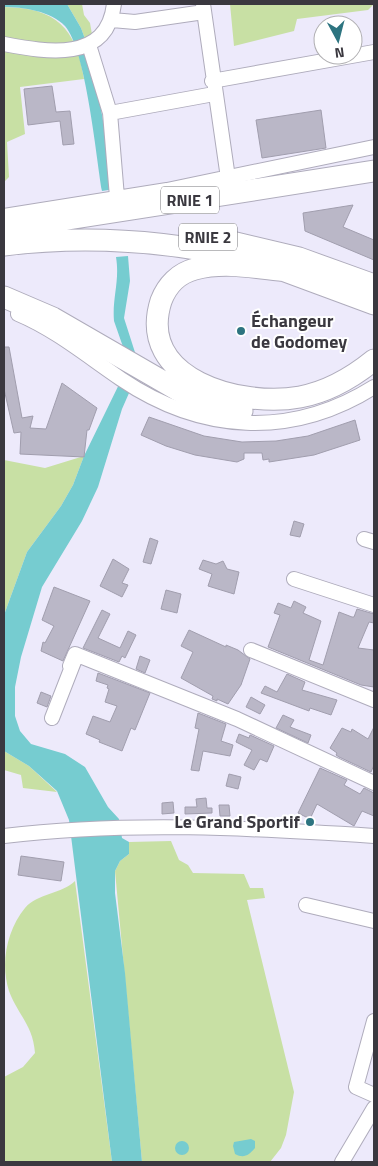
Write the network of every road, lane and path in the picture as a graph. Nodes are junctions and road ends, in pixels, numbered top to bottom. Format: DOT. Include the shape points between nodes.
graph roads {
  1 [pos="114,4"];
  2 [pos="204,8"];
  3 [pos="112,20"];
  4 [pos="4,44"];
  5 [pos="89,45"];
  6 [pos="374,52"];
  7 [pos="213,87"];
  8 [pos="110,113"];
  9 [pos="374,147"];
  10 [pos="374,171"];
  11 [pos="228,178"];
  12 [pos="118,197"];
  13 [pos="4,216"];
  14 [pos="35,225"];
  15 [pos="4,229"];
  16 [pos="4,245"];
  17 [pos="286,271"];
  18 [pos="374,284"];
  19 [pos="4,297"];
  20 [pos="374,304"];
  21 [pos="4,308"];
  22 [pos="374,360"];
  23 [pos="374,376"];
  24 [pos="374,387"];
  25 [pos="294,579"];
  26 [pos="374,605"];
  27 [pos="251,650"];
  28 [pos="374,700"];
  29 [pos="52,718"];
  30 [pos="374,784"];
  31 [pos="4,836"];
  32 [pos="374,836"];
  33 [pos="306,905"];
  34 [pos="374,921"];
  35 [pos="374,1021"];
  36 [pos="374,1095"];
  37 [pos="374,1108"];
  38 [pos="342,1162"];
  1 -- 3 [label="street"];
  2 -- 3 [label="street" via="135,22"];
  2 -- 7 [label="street"];
  3 -- 5 [label="street" via="104,35"];
  4 -- 5 [label="street" via="36,50"];
  5 -- 8 [label="street"];
  6 -- 7 [label="street"];
  7 -- 8 [label="street"];
  7 -- 11 [label="street"];
  8 -- 12 [label="street"];
  9 -- 11 [label="street"];
  10 -- 14 [label="highway, RNIE 1"];
  11 -- 12 [label="street"];
  12 -- 13 [label="street"];
  14 -- 15 [label="highway, RNIE 1"];
  14 -- 18 [label="highway, RNIE 2 / RNIE 2" via="111,226 204,236 299,258"];
  16 -- 17 [label="highway, RNIE 2 / RNIE 2" via="82,239 140,242 206,250"];
  17 -- 20 [label="highway, RNIE 2 / RNIE 2"];
  17 -- 22 [label="highway" via="236,266 195,269 181,275 170,285 160,304 158,326 166,355 173,365 217,391 259,398 298,398 332,386"];
  19 -- 23 [label="highway" via="36,309 206,404 267,412 312,407 352,392"];
  21 -- 24 [label="street" via="57,334 121,379 176,409 221,420 244,423 290,419 346,402"];
  25 -- 26 [label="street"];
  27 -- 28 [label="street"];
  29 -- 30 [label="street" via="73,661 237,718"];
  31 -- 32 [label="street" via="63,828 258,829"];
  33 -- 34 [label="street"];
  35 -- 36 [label="street" via="356,1087"];
  37 -- 38 [label="street"];
}
